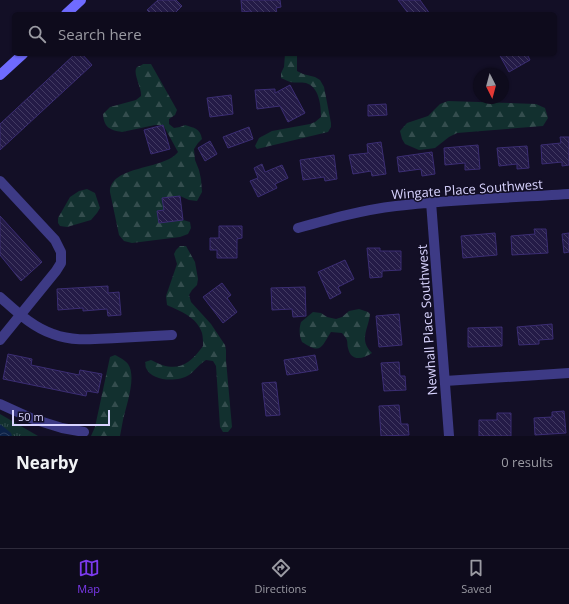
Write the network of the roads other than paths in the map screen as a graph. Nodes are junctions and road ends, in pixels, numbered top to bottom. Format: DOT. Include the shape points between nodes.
graph roads {
  1 [pos="81,0"];
  2 [pos="68,12"];
  3 [pos="21,56"];
  4 [pos="0,75"];
  5 [pos="0,180"];
  6 [pos="569,194"];
  7 [pos="431,202"];
  8 [pos="298,228"];
  9 [pos="0,297"];
  10 [pos="20,314"];
  11 [pos="172,335"];
  12 [pos="0,340"];
  13 [pos="569,373"];
  14 [pos="445,381"];
  15 [pos="0,404"];
  16 [pos="84,432"];
  17 [pos="449,436"];
  1 -- 2 [label="street"];
  3 -- 4 [label="street"];
  5 -- 10 [label="street" via="56,240 61,252 61,263 56,271"];
  6 -- 7 [label="street, Wingate Place Southwest"];
  7 -- 8 [label="street, Wingate Place Southwest" via="358,212"];
  7 -- 14 [label="street, Newhall Place Southwest"];
  9 -- 10 [label="street"];
  10 -- 11 [label="street" via="39,328 69,338 86,340"];
  10 -- 12 [label="street"];
  13 -- 14 [label="street"];
  14 -- 17 [label="street, Newhall Place Southwest"];
  15 -- 16 [label="street" via="33,419"];
}
